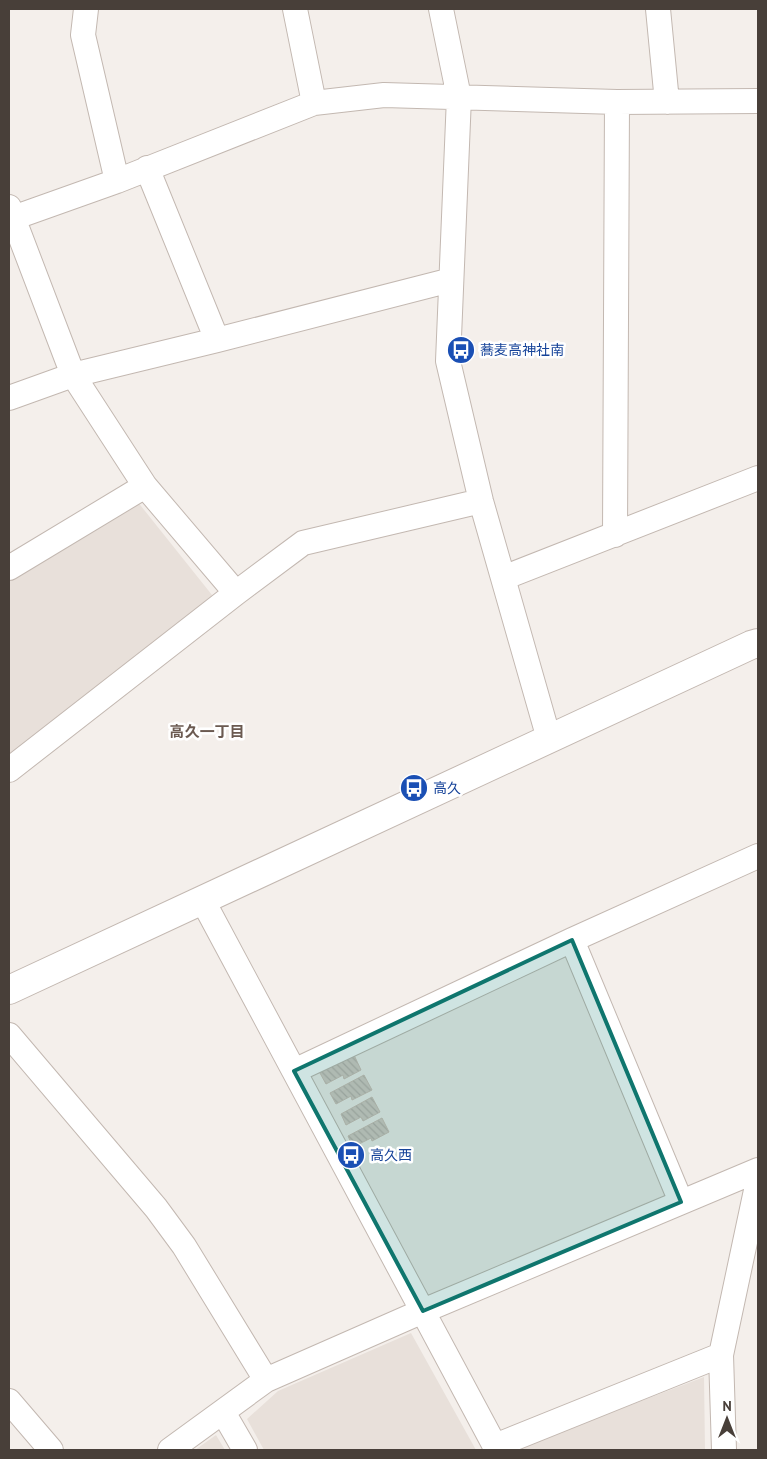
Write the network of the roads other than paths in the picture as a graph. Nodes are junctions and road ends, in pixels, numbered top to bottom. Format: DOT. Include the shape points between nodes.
graph roads {
  1 [pos="86,9"];
  2 [pos="295,9"];
  3 [pos="441,9"];
  4 [pos="658,9"];
  5 [pos="459,98"];
  6 [pos="758,101"];
  7 [pos="618,102"];
  8 [pos="667,102"];
  9 [pos="314,103"];
  10 [pos="147,168"];
  11 [pos="116,181"];
  12 [pos="11,213"];
  13 [pos="451,280"];
  14 [pos="217,340"];
  15 [pos="73,375"];
  16 [pos="9,398"];
  17 [pos="758,478"];
  18 [pos="145,486"];
  19 [pos="481,501"];
  20 [pos="615,535"];
  21 [pos="9,568"];
  22 [pos="503,578"];
  23 [pos="236,593"];
  24 [pos="758,644"];
  25 [pos="549,739"];
  26 [pos="9,770"];
  27 [pos="758,856"];
  28 [pos="203,901"];
  29 [pos="572,940"];
  30 [pos="9,990"];
  31 [pos="9,1034"];
  32 [pos="294,1071"];
  33 [pos="758,1170"];
  34 [pos="758,1181"];
  35 [pos="681,1202"];
  36 [pos="422,1311"];
  37 [pos="722,1355"];
  38 [pos="266,1380"];
  39 [pos="10,1405"];
  40 [pos="223,1412"];
  41 [pos="496,1448"];
  42 [pos="51,1450"];
  43 [pos="170,1450"];
  44 [pos="245,1450"];
  45 [pos="724,1450"];
  1 -- 11 [label="street" via="83,35"];
  2 -- 9 [label="street"];
  3 -- 5 [label="street"];
  4 -- 8 [label="street"];
  5 -- 7 [label="street"];
  5 -- 9 [label="street" via="384,95"];
  5 -- 13 [label="street"];
  6 -- 8 [label="street"];
  7 -- 8 [label="street"];
  7 -- 20 [label="street"];
  9 -- 10 [label="street"];
  10 -- 11 [label="street"];
  10 -- 14 [label="street"];
  11 -- 12 [label="street"];
  12 -- 15 [label="street"];
  13 -- 14 [label="street"];
  13 -- 19 [label="street" via="448,360"];
  14 -- 15 [label="street"];
  15 -- 16 [label="street"];
  15 -- 18 [label="street"];
  17 -- 20 [label="street"];
  18 -- 21 [label="street"];
  18 -- 23 [label="street"];
  19 -- 22 [label="street"];
  19 -- 23 [label="street" via="303,543"];
  20 -- 22 [label="street"];
  22 -- 25 [label="street"];
  23 -- 26 [label="street"];
  24 -- 25 [label="street"];
  25 -- 28 [label="street"];
  27 -- 29 [label="street"];
  28 -- 30 [label="street"];
  28 -- 32 [label="street"];
  29 -- 32 [label="street"];
  29 -- 35 [label="street"];
  31 -- 38 [label="street" via="156,1208 184,1246"];
  32 -- 36 [label="street"];
  33 -- 35 [label="street"];
  34 -- 37 [label="street"];
  35 -- 36 [label="street"];
  36 -- 38 [label="street"];
  36 -- 41 [label="street"];
  37 -- 41 [label="street"];
  37 -- 45 [label="street"];
  38 -- 40 [label="street"];
  39 -- 42 [label="street"];
  40 -- 43 [label="street"];
  40 -- 44 [label="street"];
}
